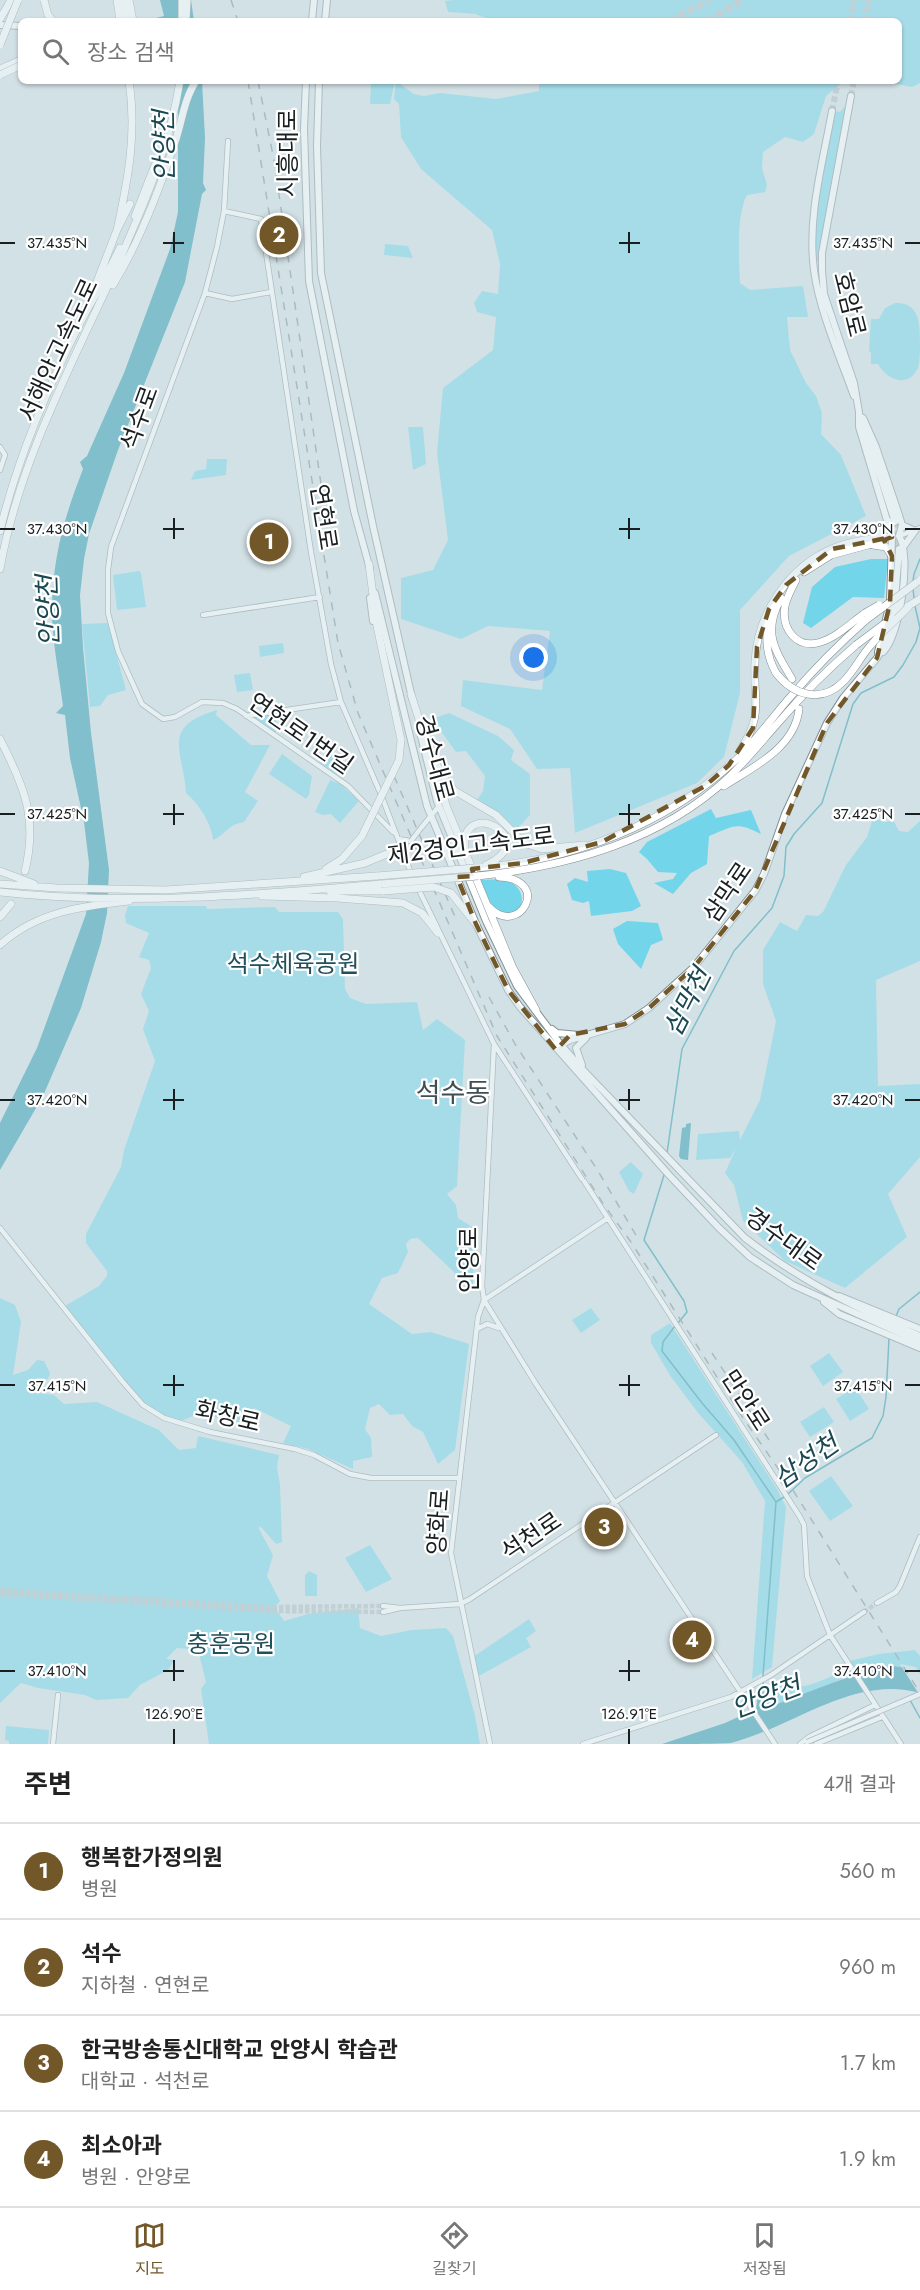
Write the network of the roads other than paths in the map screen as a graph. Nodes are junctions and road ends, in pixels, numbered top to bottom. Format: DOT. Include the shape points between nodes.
graph roads {
  1 [pos="11,0"];
  2 [pos="18,0"];
  3 [pos="44,0"];
  4 [pos="117,0"];
  5 [pos="182,0"];
  6 [pos="187,0"];
  7 [pos="314,0"];
  8 [pos="327,0"];
  9 [pos="127,2"];
  10 [pos="50,18"];
  11 [pos="120,18"];
  12 [pos="122,18"];
  13 [pos="127,18"];
  14 [pos="133,18"];
  15 [pos="182,18"];
  16 [pos="186,18"];
  17 [pos="312,18"];
  18 [pos="325,18"];
  19 [pos="0,19"];
  20 [pos="0,25"];
  21 [pos="18,26"];
  22 [pos="0,45"];
  23 [pos="18,61"];
  24 [pos="18,66"];
  25 [pos="0,69"];
  26 [pos="0,75"];
  27 [pos="129,84"];
  28 [pos="177,84"];
  29 [pos="194,84"];
  30 [pos="306,84"];
  31 [pos="319,84"];
  32 [pos="851,96"];
  33 [pos="832,111"];
  34 [pos="228,141"];
  35 [pos="224,211"];
  36 [pos="120,262"];
  37 [pos="271,292"];
  38 [pos="205,293"];
  39 [pos="312,297"];
  40 [pos="81,323"];
  41 [pos="860,412"];
  42 [pos="351,422"];
  43 [pos="0,447"];
  44 [pos="0,470"];
  45 [pos="18,482"];
  46 [pos="891,523"];
  47 [pos="902,525"];
  48 [pos="917,530"];
  49 [pos="0,531"];
  50 [pos="896,536"];
  51 [pos="869,542"];
  52 [pos="898,550"];
  53 [pos="369,564"];
  54 [pos="0,569"];
  55 [pos="796,580"];
  56 [pos="920,580"];
  57 [pos="320,597"];
  58 [pos="776,599"];
  59 [pos="920,599"];
  60 [pos="910,605"];
  61 [pos="203,615"];
  62 [pos="865,617"];
  63 [pos="877,658"];
  64 [pos="792,679"];
  65 [pos="411,694"];
  66 [pos="342,702"];
  67 [pos="142,704"];
  68 [pos="799,709"];
  69 [pos="246,716"];
  70 [pos="425,738"];
  71 [pos="0,739"];
  72 [pos="729,765"];
  73 [pos="382,797"];
  74 [pos="439,806"];
  75 [pos="694,806"];
  76 [pos="371,810"];
  77 [pos="432,815"];
  78 [pos="397,836"];
  79 [pos="411,841"];
  80 [pos="602,842"];
  81 [pos="401,848"];
  82 [pos="468,858"];
  83 [pos="0,871"];
  84 [pos="26,871"];
  85 [pos="476,872"];
  86 [pos="303,877"];
  87 [pos="0,884"];
  88 [pos="266,884"];
  89 [pos="382,887"];
  90 [pos="0,892"];
  91 [pos="57,892"];
  92 [pos="165,894"];
  93 [pos="232,895"];
  94 [pos="484,900"];
  95 [pos="11,904"];
  96 [pos="0,917"];
  97 [pos="476,924"];
  98 [pos="438,933"];
  99 [pos="0,945"];
  100 [pos="536,1011"];
  101 [pos="548,1027"];
  102 [pos="588,1035"];
  103 [pos="494,1044"];
  104 [pos="559,1047"];
  105 [pos="584,1071"];
  106 [pos="608,1218"];
  107 [pos="0,1228"];
  108 [pos="815,1295"];
  109 [pos="484,1300"];
  110 [pos="888,1322"];
  111 [pos="500,1328"];
  112 [pos="477,1329"];
  113 [pos="920,1329"];
  114 [pos="920,1336"];
  115 [pos="920,1342"];
  116 [pos="920,1348"];
  117 [pos="716,1435"];
  118 [pos="460,1478"];
  119 [pos="614,1503"];
  120 [pos="920,1538"];
  121 [pos="877,1603"];
  122 [pos="460,1604"];
  123 [pos="383,1609"];
  124 [pos="864,1612"];
  125 [pos="830,1635"];
  126 [pos="740,1692"];
  127 [pos="920,1694"];
  128 [pos="58,1695"];
  129 [pos="875,1704"];
  130 [pos="882,1716"];
  131 [pos="804,1743"];
  132 [pos="53,1744"];
  133 [pos="490,1744"];
  134 [pos="583,1744"];
  135 [pos="775,1744"];
  136 [pos="816,1744"];
  137 [pos="901,1744"];
  1 -- 19 [label="highway"];
  2 -- 22 [label="highway, bridge"];
  3 -- 10 [label="highway, bridge"];
  4 -- 11 [label="highway"];
  5 -- 15 [label="highway"];
  6 -- 16 [label="highway"];
  7 -- 17 [label="main road"];
  8 -- 18 [label="main road"];
  9 -- 12 [label="highway"];
  9 -- 13 [label="highway"];
  9 -- 14 [label="highway"];
  20 -- 21 [label="main road"];
  23 -- 25 [label="highway"];
  24 -- 26 [label="highway, bridge"];
  27 -- 40 [label="highway" via="133,137 127,202"];
  28 -- 36 [label="highway, 서해안고속도로" via="168,138"];
  29 -- 36 [label="highway" via="158,190"];
  30 -- 39 [label="main road, 시흥대로" via="305,194"];
  31 -- 42 [label="main road, 시흥대로" via="319,255"];
  32 -- 41 [label="main road, 호암로" via="822,253 822,277"];
  33 -- 41 [label="main road, 호암로" via="814,215 814,270"];
  34 -- 35 [label="street, 석수로"];
  35 -- 37 [label="street, 연현로" via="261,219"];
  35 -- 38 [label="street, 석수로"];
  36 -- 40 [label="highway, 서해안고속도로"];
  36 -- 45 [label="highway, 서해안고속도로"];
  37 -- 38 [label="street" via="232,299"];
  37 -- 57 [label="street, 연현로"];
  38 -- 67 [label="street, 석수로" via="110,552 108,613 118,651"];
  39 -- 53 [label="main road, 경수대로" via="354,511"];
  40 -- 45 [label="highway, 서해안고속도로" via="42,406"];
  41 -- 46 [label="main road, 호암로" via="859,427"];
  41 -- 47 [label="main road, 호암로"];
  42 -- 65 [label="main road, 경수대로"];
  43 -- 44 [label="street" via="5,455"];
  45 -- 49 [label="highway, 서해안고속도로"];
  45 -- 54 [label="highway, 서해안고속도로"];
  46 -- 47 [label="main road"];
  46 -- 50 [label="main road, 호암로"];
  46 -- 51 [label="highway"];
  47 -- 48 [label="main road"];
  47 -- 50 [label="main road"];
  48 -- 50 [label="street"];
  48 -- 52 [label="main road"];
  50 -- 51 [label="highway"];
  50 -- 52 [label="main road, 삼막로"];
  50 -- 52 [label="main road, 삼막로"];
  51 -- 52 [label="highway"];
  51 -- 55 [label="highway" via="823,558"];
  51 -- 58 [label="highway" via="840,546 817,557 791,578"];
  52 -- 63 [label="main road, 삼막로" via="889,613"];
  52 -- 63 [label="main road, 삼막로" via="901,603 896,632"];
  53 -- 77 [label="main road, 경수대로" via="414,759"];
  53 -- 86 [label="highway, bridge" via="377,626 402,740 399,760 354,848 336,864"];
  55 -- 62 [label="highway" via="785,616 788,630 800,642 816,644 829,639"];
  55 -- 64 [label="highway" via="779,602 772,627 777,656"];
  56 -- 62 [label="highway, 제2경인고속도로, bridge"];
  57 -- 61 [label="street"];
  57 -- 66 [label="street, 연현로"];
  58 -- 60 [label="highway, bridge" via="768,622 769,661 786,686 802,694 818,695 845,680 870,646"];
  58 -- 72 [label="highway" via="766,616 757,647 754,723"];
  59 -- 60 [label="highway, 제2경인고속도로, bridge"];
  60 -- 75 [label="highway, 제2경인고속도로, bridge" via="856,645 813,685 728,778"];
  62 -- 72 [label="highway, 제2경인고속도로"];
  63 -- 102 [label="main road, 삼막로" via="827,723 755,891 672,989 625,1024"];
  65 -- 70 [label="highway"];
  65 -- 74 [label="main road, 경수대로"];
  66 -- 69 [label="street"];
  66 -- 73 [label="street, 연현로"];
  67 -- 69 [label="street, 연현로1번길" via="163,719 209,702 223,703"];
  68 -- 75 [label="highway" via="795,728 782,745"];
  69 -- 76 [label="street, 연현로1번길" via="348,786"];
  70 -- 80 [label="highway" via="450,786 496,815 524,843 542,849"];
  70 -- 82 [label="highway"];
  71 -- 84 [label="highway" via="23,785 29,808 31,837"];
  72 -- 80 [label="highway, 제2경인고속도로" via="678,804"];
  73 -- 76 [label="street"];
  73 -- 78 [label="street, 연현로"];
  74 -- 77 [label="street"];
  74 -- 100 [label="main road, 경수대로" via="507,968"];
  75 -- 85 [label="highway, 제2경인고속도로" via="606,849 550,865"];
  76 -- 78 [label="street, 연현로1번길"];
  77 -- 79 [label="street, bridge"];
  77 -- 97 [label="main road, 경수대로"];
  78 -- 79 [label="street"];
  78 -- 81 [label="street, 연현로"];
  79 -- 81 [label="street"];
  80 -- 85 [label="highway, 제2경인고속도로"];
  81 -- 86 [label="highway" via="365,863"];
  81 -- 98 [label="street, 안양로"];
  82 -- 85 [label="highway" via="465,838 472,828 487,823 500,829 505,838 502,853"];
  82 -- 94 [label="highway"];
  83 -- 91 [label="highway"];
  85 -- 88 [label="highway, 제2경인고속도로, bridge"];
  85 -- 89 [label="highway, 제2경인고속도로, bridge"];
  85 -- 94 [label="highway" via="514,878 522,883 527,894 524,909 509,917 495,913"];
  86 -- 88 [label="highway"];
  87 -- 91 [label="highway, 제2경인고속도로"];
  88 -- 92 [label="highway, 제2경인고속도로"];
  89 -- 93 [label="highway, 제2경인고속도로"];
  89 -- 97 [label="highway, bridge" via="434,887 451,893"];
  90 -- 91 [label="highway, 제2경인고속도로"];
  91 -- 92 [label="highway, 제2경인고속도로"];
  92 -- 93 [label="highway, 제2경인고속도로"];
  92 -- 99 [label="highway" via="42,918 24,926"];
  93 -- 98 [label="highway" via="405,904 422,913"];
  94 -- 100 [label="highway"];
  95 -- 96 [label="highway"];
  97 -- 104 [label="main road, 경수대로" via="508,990"];
  98 -- 103 [label="street, 안양로"];
  100 -- 101 [label="main road, 경수대로"];
  101 -- 102 [label="main road" via="565,1035"];
  101 -- 104 [label="main road, 경수대로"];
  102 -- 104 [label="main road, 삼막로"];
  102 -- 105 [label="main road" via="576,1048"];
  103 -- 106 [label="street"];
  103 -- 109 [label="street, 안양로"];
  104 -- 105 [label="main road, 경수대로"];
  104 -- 108 [label="main road, 경수대로" via="719,1228 750,1257"];
  105 -- 110 [label="main road, 경수대로" via="745,1238 830,1293"];
  106 -- 109 [label="street"];
  106 -- 125 [label="street, 만안로" via="804,1525 807,1576"];
  107 -- 118 [label="street, 화창로" via="122,1381 143,1405 164,1418 201,1430 295,1449 350,1474 371,1478"];
  108 -- 110 [label="main road, 경수대로"];
  108 -- 116 [label="main road" via="839,1314"];
  109 -- 111 [label="street, 안양로"];
  109 -- 112 [label="street, 양화로"];
  110 -- 113 [label="main road"];
  110 -- 114 [label="main road"];
  110 -- 115 [label="main road"];
  111 -- 112 [label="street" via="487,1324"];
  111 -- 119 [label="street, 안양로"];
  112 -- 118 [label="street, 양화로"];
  117 -- 119 [label="street, 석천로"];
  118 -- 122 [label="street, 양화로" via="451,1554"];
  119 -- 122 [label="street, 석천로"];
  119 -- 126 [label="street, 안양로"];
  120 -- 121 [label="street" via="900,1586"];
  122 -- 123 [label="street, 석천로"];
  122 -- 133 [label="street, 양화로"];
  124 -- 125 [label="street"];
  125 -- 126 [label="street"];
  125 -- 129 [label="street"];
  126 -- 134 [label="street"];
  126 -- 135 [label="street, 안양로"];
  127 -- 131 [label="street, bridge"];
  128 -- 132 [label="street"];
  129 -- 130 [label="street"];
  129 -- 131 [label="street"];
  130 -- 136 [label="street"];
  130 -- 137 [label="street"];
}
